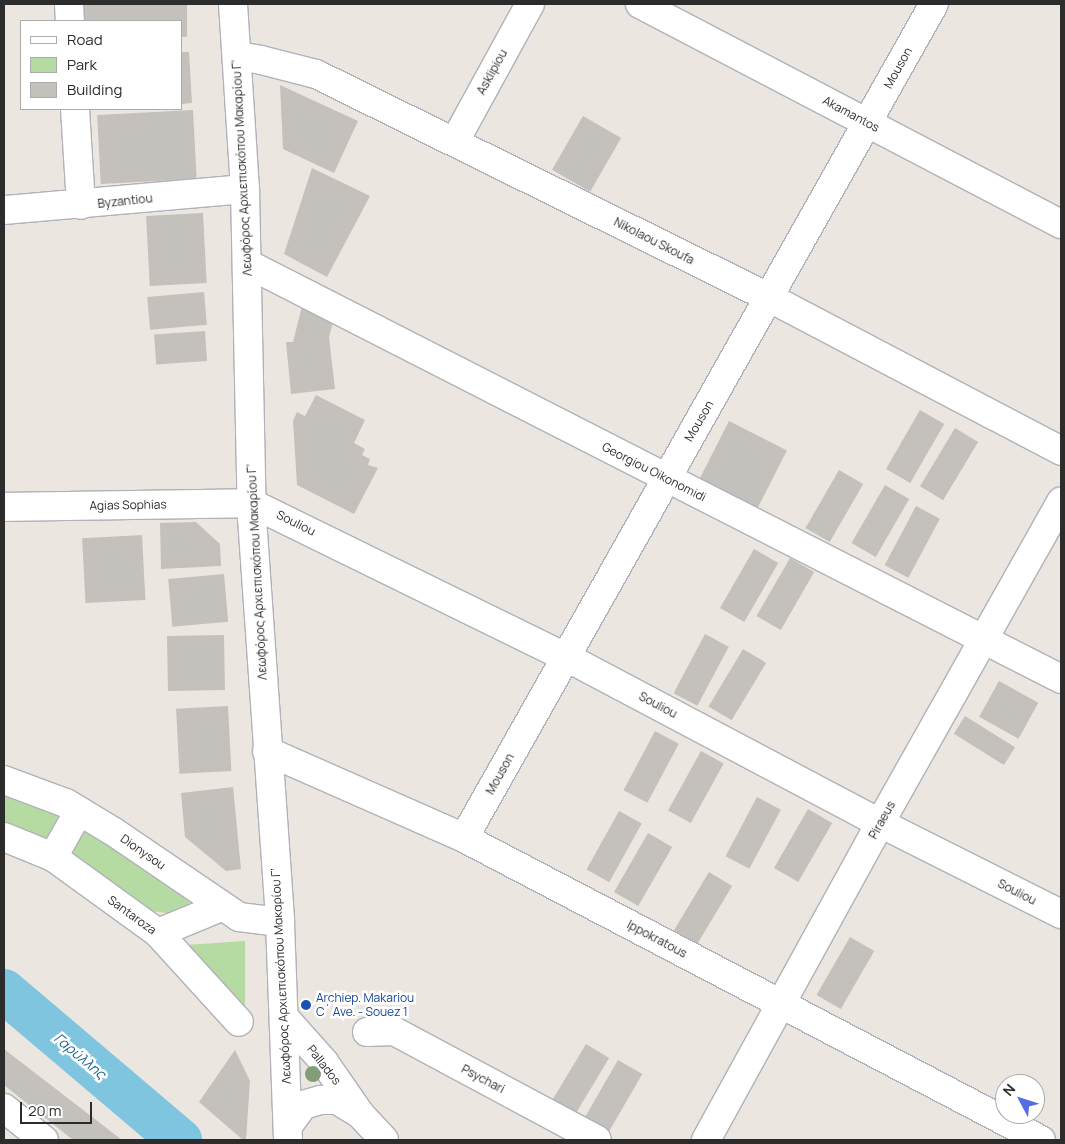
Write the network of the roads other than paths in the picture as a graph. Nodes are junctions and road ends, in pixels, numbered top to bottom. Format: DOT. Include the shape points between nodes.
graph roads {
  1 [pos="69,4"];
  2 [pos="233,4"];
  3 [pos="530,4"];
  4 [pos="640,4"];
  5 [pos="934,4"];
  6 [pos="70,20"];
  7 [pos="237,56"];
  8 [pos="75,110"];
  9 [pos="867,122"];
  10 [pos="455,141"];
  11 [pos="245,189"];
  12 [pos="81,205"];
  13 [pos="4,210"];
  14 [pos="1061,224"];
  15 [pos="248,264"];
  16 [pos="770,298"];
  17 [pos="1061,451"];
  18 [pos="666,478"];
  19 [pos="1061,502"];
  20 [pos="251,503"];
  21 [pos="4,507"];
  22 [pos="984,640"];
  23 [pos="566,657"];
  24 [pos="1061,679"];
  25 [pos="267,751"];
  26 [pos="4,780"];
  27 [pos="79,812"];
  28 [pos="880,823"];
  29 [pos="4,837"];
  30 [pos="464,838"];
  31 [pos="52,857"];
  32 [pos="222,907"];
  33 [pos="1061,914"];
  34 [pos="280,922"];
  35 [pos="158,934"];
  36 [pos="780,1004"];
  37 [pos="285,1018"];
  38 [pos="239,1022"];
  39 [pos="367,1032"];
  40 [pos="4,1108"];
  41 [pos="360,1114"];
  42 [pos="288,1133"];
  43 [pos="44,1140"];
  44 [pos="384,1140"];
  45 [pos="597,1140"];
  46 [pos="706,1140"];
  47 [pos="1041,1140"];
  1 -- 6 [label="street"];
  2 -- 7 [label="street, Λεωφόρος Αρχιεπισκόπου Μακαρίου Γ’"];
  3 -- 10 [label="street, Asklipiou"];
  4 -- 9 [label="street, Akamantos"];
  5 -- 9 [label="street, Mouson"];
  7 -- 10 [label="street, Nikolaou Skoufa" via="316,74"];
  7 -- 11 [label="street, Λεωφόρος Αρχιεπισκόπου Μακαρίου Γ’"];
  8 -- 12 [label="street"];
  9 -- 14 [label="street, Akamantos"];
  9 -- 16 [label="street, Mouson"];
  10 -- 16 [label="street, Nikolaou Skoufa"];
  11 -- 12 [label="street, Byzantiou"];
  11 -- 15 [label="street, Λεωφόρος Αρχιεπισκόπου Μακαρίου Γ’"];
  12 -- 13 [label="street, Byzantiou"];
  15 -- 18 [label="street, Georgiou Oikonomidi"];
  15 -- 20 [label="street, Λεωφόρος Αρχιεπισκόπου Μακαρίου Γ’"];
  16 -- 17 [label="street, Nikolaou Skoufa"];
  16 -- 18 [label="street, Mouson"];
  18 -- 22 [label="street, Georgiou Oikonomidi"];
  18 -- 23 [label="street, Mouson"];
  19 -- 22 [label="street, Piraeus"];
  20 -- 21 [label="street, Agias Sophias"];
  20 -- 23 [label="street, Souliou"];
  20 -- 25 [label="street, Λεωφόρος Αρχιεπισκόπου Μακαρίου Γ’"];
  22 -- 24 [label="street, Georgiou Oikonomidi"];
  22 -- 28 [label="street, Piraeus"];
  23 -- 28 [label="street, Souliou"];
  23 -- 30 [label="street, Mouson"];
  25 -- 30 [label="street, Ippokratous"];
  25 -- 34 [label="street, Λεωφόρος Αρχιεπισκόπου Μακαρίου Γ’"];
  26 -- 27 [label="street, Dionysou" via="66,803"];
  27 -- 31 [label="street"];
  27 -- 32 [label="street, Dionysou" via="114,832"];
  28 -- 33 [label="street, Souliou"];
  28 -- 36 [label="street, Piraeus"];
  29 -- 31 [label="street, Santaroza"];
  30 -- 36 [label="street, Ippokratous"];
  31 -- 35 [label="street, Santaroza"];
  32 -- 34 [label="street, Dionysou" via="239,917"];
  32 -- 35 [label="street"];
  34 -- 37 [label="street, Λεωφόρος Αρχιεπισκόπου Μακαρίου Γ’"];
  35 -- 38 [label="street, Santaroza"];
  36 -- 46 [label="street, Piraeus"];
  36 -- 47 [label="street, Ippokratous"];
  37 -- 41 [label="street, Pallados" via="324,1062"];
  37 -- 42 [label="street, Λεωφόρος Αρχιεπισκόπου Μακαρίου Γ’"];
  39 -- 45 [label="street, Psychari" via="394,1031"];
  40 -- 43 [label="street"];
  41 -- 42 [label="street, Pallados" via="337,1100 320,1100 303,1106"];
  41 -- 44 [label="street, Pallados"];
}
